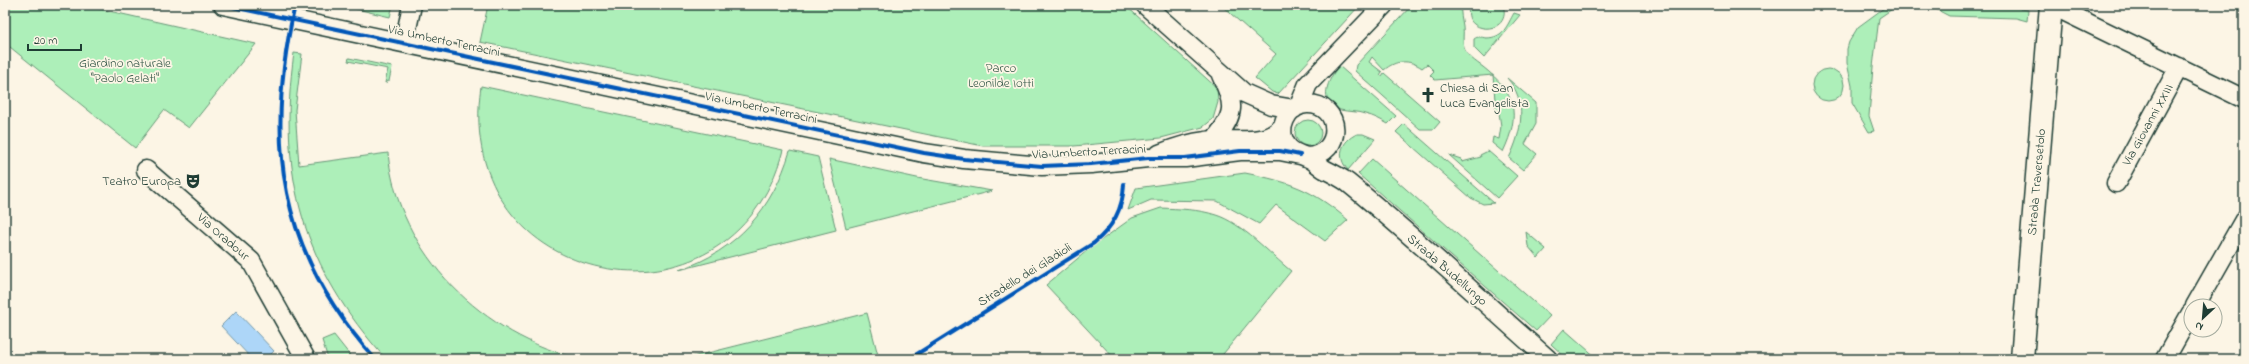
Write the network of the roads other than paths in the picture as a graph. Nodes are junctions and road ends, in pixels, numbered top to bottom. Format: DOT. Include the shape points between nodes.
graph roads {
  1 [pos="223,5"];
  2 [pos="412,5"];
  3 [pos="1145,5"];
  4 [pos="1384,5"];
  5 [pos="2051,5"];
  6 [pos="404,43"];
  7 [pos="1335,58"];
  8 [pos="2179,67"];
  9 [pos="1218,69"];
  10 [pos="1244,93"];
  11 [pos="2244,99"];
  12 [pos="1296,108"];
  13 [pos="1322,108"];
  14 [pos="1283,126"];
  15 [pos="1214,140"];
  16 [pos="1331,144"];
  17 [pos="1304,156"];
  18 [pos="1148,158"];
  19 [pos="146,170"];
  20 [pos="1346,181"];
  21 [pos="2116,183"];
  22 [pos="2244,220"];
  23 [pos="2200,298"];
  24 [pos="2183,327"];
  25 [pos="306,359"];
  26 [pos="1548,359"];
  27 [pos="2023,359"];
  28 [pos="2165,359"];
  1 -- 6 [label="street, Via Umberto Terracini"];
  2 -- 6 [label="street"];
  3 -- 9 [label="street"];
  4 -- 7 [label="street"];
  5 -- 8 [label="street"];
  5 -- 27 [label="main road, Strada Traversetolo"];
  6 -- 18 [label="street, Via Umberto Terracini" via="943,156 1042,166"];
  7 -- 12 [label="street" via="1308,84"];
  7 -- 13 [label="street" via="1320,90"];
  8 -- 11 [label="street"];
  8 -- 21 [label="street, Via Giovanni XXIII"];
  9 -- 10 [label="street"];
  9 -- 15 [label="street" via="1231,96 1232,105 1224,127"];
  10 -- 12 [label="street" via="1271,105"];
  10 -- 14 [label="street" via="1249,103 1261,114"];
  12 -- 13 [label="street" via="1310,105"];
  12 -- 14 [label="street" via="1289,113"];
  13 -- 16 [label="street, Strada Budellungo" via="1329,114 1334,125"];
  14 -- 15 [label="street, Via Umberto Terracini" via="1278,133 1260,139"];
  14 -- 17 [label="street, Strada Budellungo" via="1285,142 1289,148"];
  15 -- 18 [label="street, Via Umberto Terracini" via="1182,145"];
  16 -- 17 [label="street" via="1321,154"];
  16 -- 20 [label="street, Strada Budellungo"];
  17 -- 18 [label="street, Via Umberto Terracini" via="1280,151 1250,150 1185,158"];
  17 -- 20 [label="street, Strada Budellungo"];
  19 -- 25 [label="street, Via Oradour" via="251,261"];
  20 -- 26 [label="street, Strada Budellungo"];
  22 -- 23 [label="street"];
  24 -- 28 [label="street"];
}
